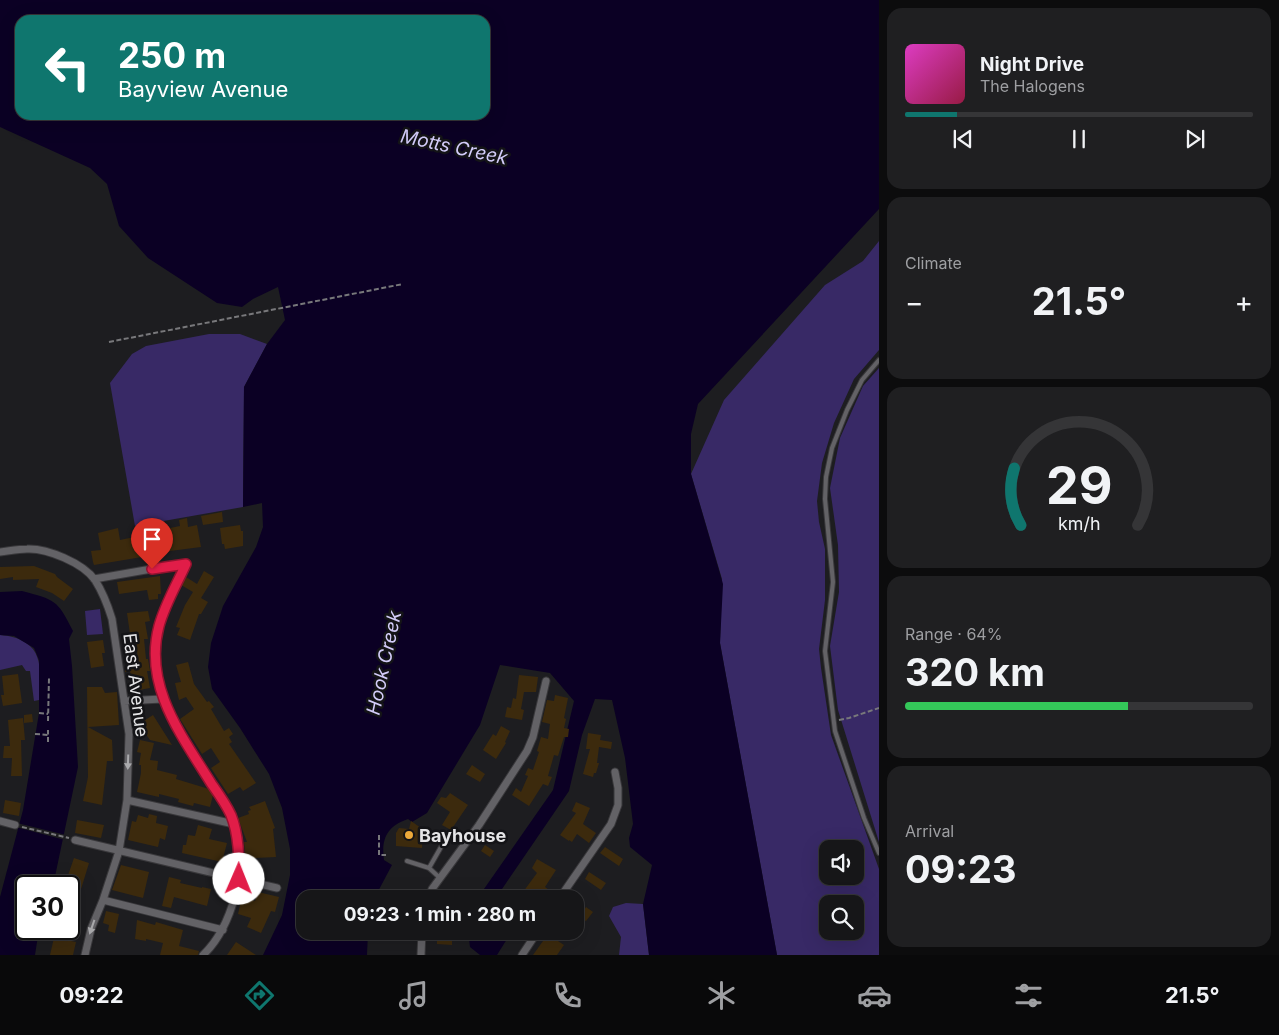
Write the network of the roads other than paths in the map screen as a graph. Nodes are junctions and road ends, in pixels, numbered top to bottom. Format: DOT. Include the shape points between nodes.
graph roads {
  1 [pos="879,360"];
  2 [pos="0,552"];
  3 [pos="94,579"];
  4 [pos="546,681"];
  5 [pos="162,699"];
  6 [pos="124,700"];
  7 [pos="615,772"];
  8 [pos="127,800"];
  9 [pos="0,821"];
  10 [pos="234,824"];
  11 [pos="15,825"];
  12 [pos="75,840"];
  13 [pos="441,847"];
  14 [pos="119,851"];
  15 [pos="879,853"];
  16 [pos="407,860"];
  17 [pos="428,868"];
  18 [pos="440,878"];
  19 [pos="239,879"];
  20 [pos="277,888"];
  21 [pos="432,890"];
  22 [pos="565,890"];
  23 [pos="103,900"];
  24 [pos="223,930"];
  25 [pos="422,940"];
  26 [pos="532,940"];
  27 [pos="85,955"];
  28 [pos="203,955"];
  29 [pos="421,955"];
  30 [pos="522,955"];
  1 -- 15 [label="lane" via="862,380 832,448 825,499 833,582 825,651 835,731"];
  2 -- 3 [label="street, East Avenue" via="27,548 58,554"];
  3 -- 5 [label="street" via="186,564 159,626 156,661"];
  3 -- 6 [label="street, East Avenue" via="112,619"];
  4 -- 18 [label="street" via="527,751"];
  5 -- 6 [label="street"];
  5 -- 10 [label="street"];
  6 -- 8 [label="street, East Avenue, one-way" via="130,734"];
  7 -- 22 [label="street" via="618,805 611,824"];
  8 -- 10 [label="street"];
  8 -- 14 [label="street, East Avenue"];
  9 -- 11 [label="street"];
  10 -- 19 [label="street" via="240,857"];
  12 -- 14 [label="street"];
  13 -- 17 [label="lane"];
  14 -- 19 [label="street"];
  14 -- 23 [label="street, East Avenue"];
  16 -- 17 [label="lane"];
  17 -- 18 [label="lane"];
  18 -- 21 [label="street"];
  19 -- 20 [label="street"];
  19 -- 24 [label="street"];
  23 -- 24 [label="street"];
  23 -- 27 [label="street, East Avenue, one-way"];
  24 -- 28 [label="street"];
  25 -- 29 [label="street"];
  26 -- 30 [label="street"];
}
